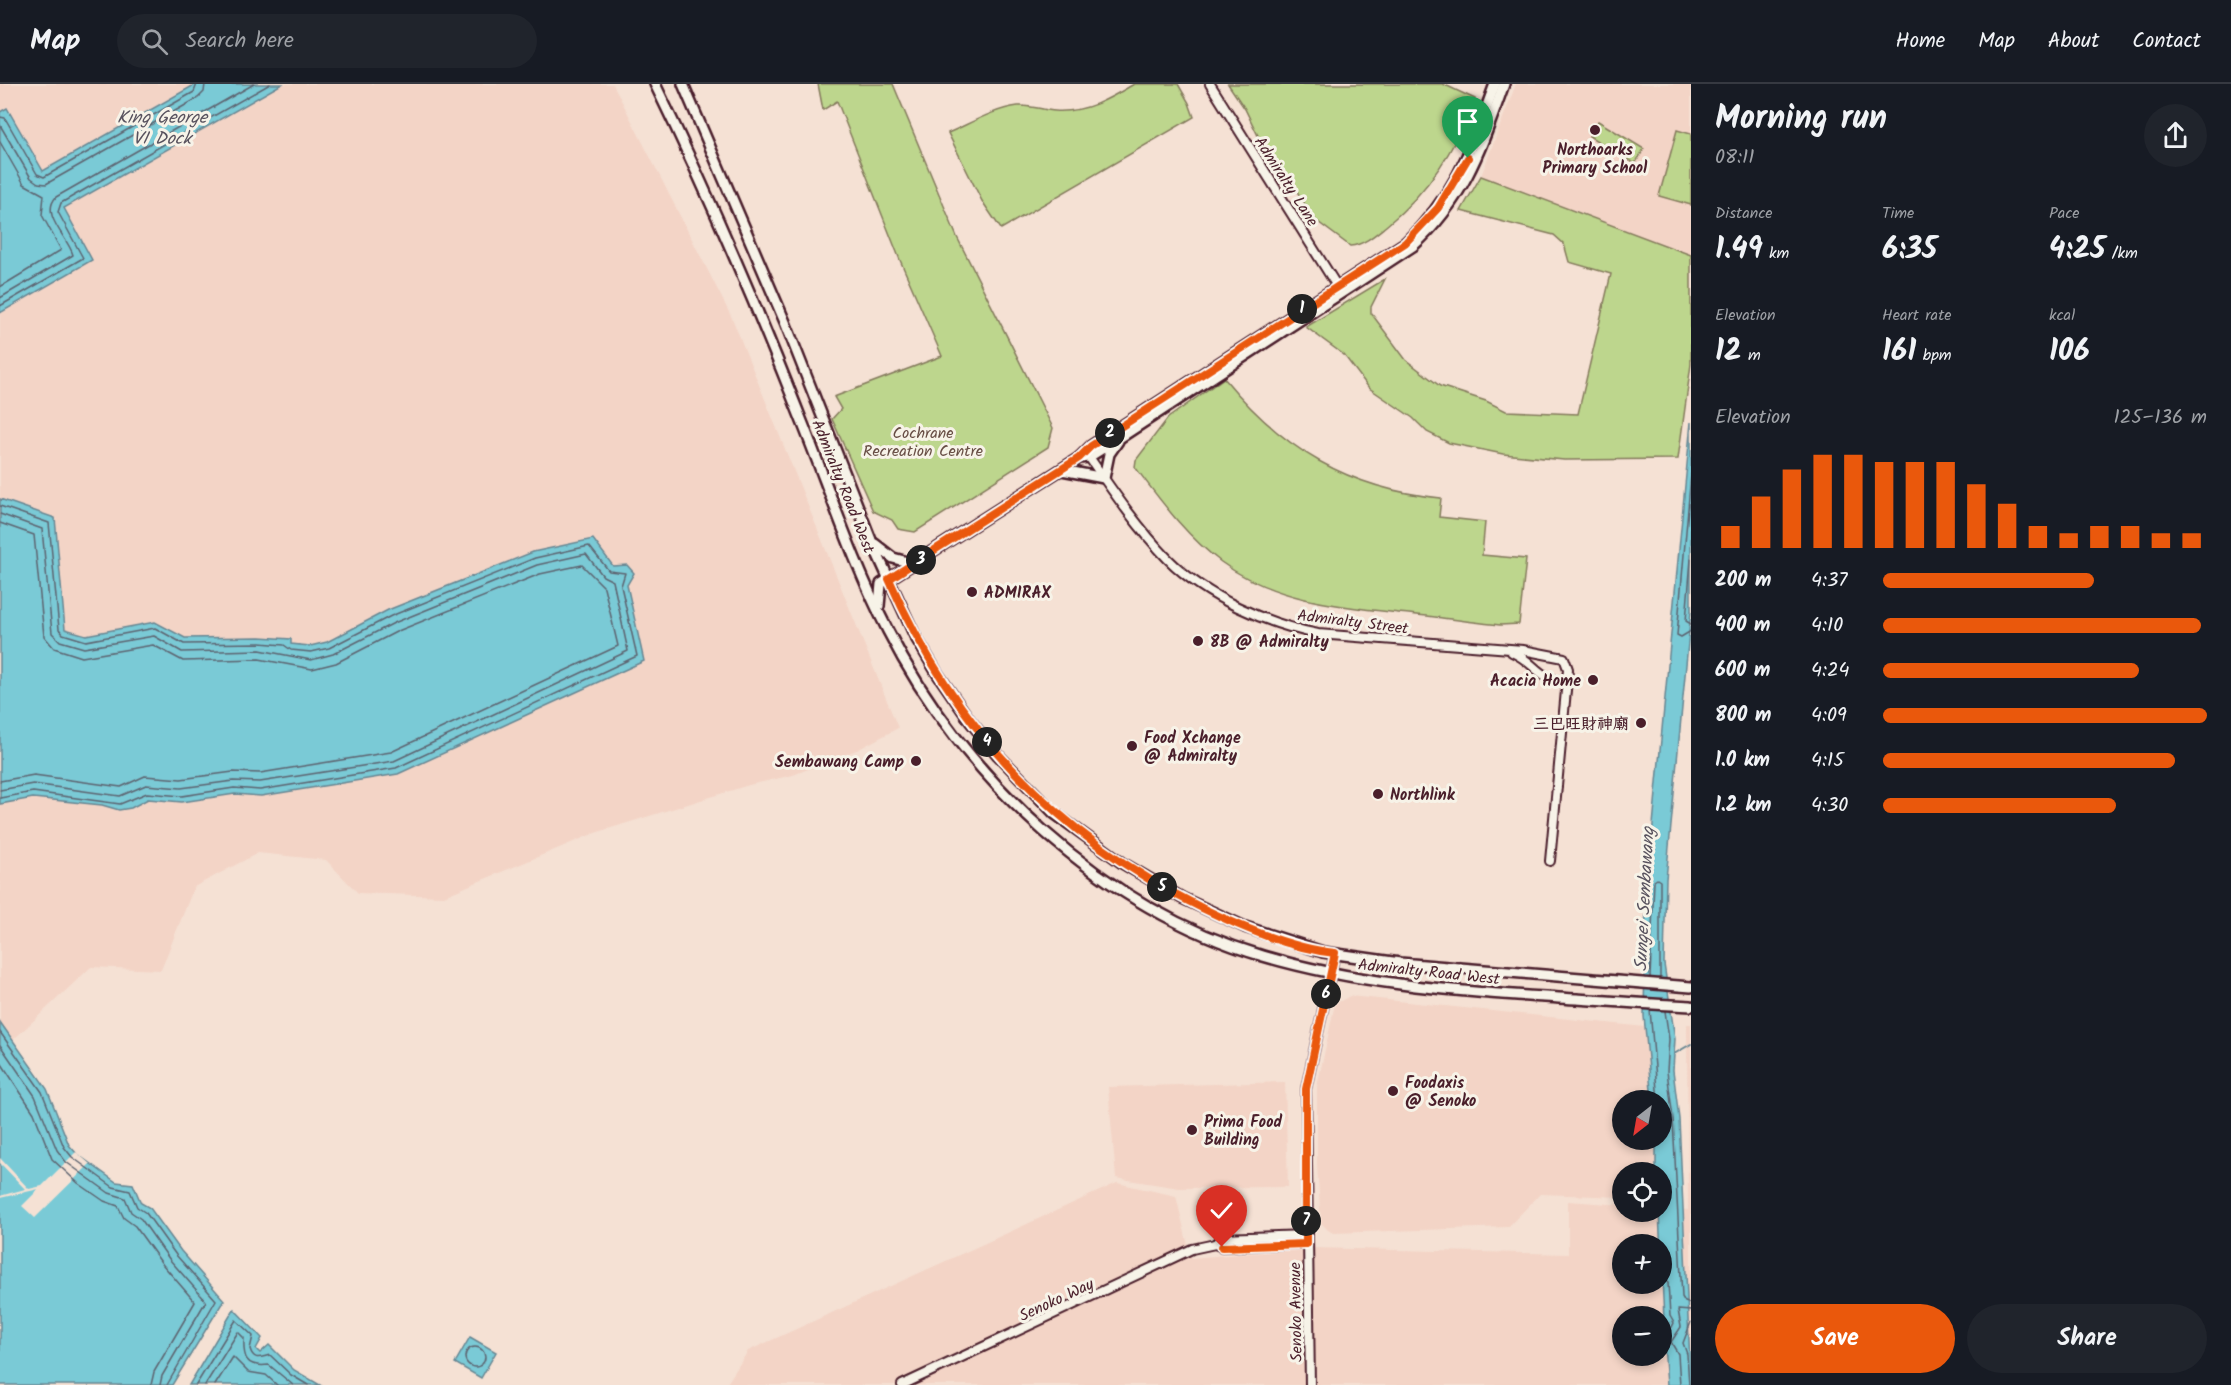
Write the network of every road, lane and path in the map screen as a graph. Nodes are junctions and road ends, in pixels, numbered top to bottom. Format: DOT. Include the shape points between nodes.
graph roads {
  1 [pos="655,84"];
  2 [pos="683,84"];
  3 [pos="1209,84"];
  4 [pos="1495,84"];
  5 [pos="1504,84"];
  6 [pos="1340,290"];
  7 [pos="1121,437"];
  8 [pos="1084,455"];
  9 [pos="1062,470"];
  10 [pos="1104,478"];
  11 [pos="871,540"];
  12 [pos="915,564"];
  13 [pos="889,579"];
  14 [pos="878,609"];
  15 [pos="1510,651"];
  16 [pos="1567,682"];
  17 [pos="1551,861"];
  18 [pos="1335,953"];
  19 [pos="1330,974"];
  20 [pos="1691,987"];
  21 [pos="1691,1006"];
  22 [pos="1306,1239"];
  23 [pos="907,1384"];
  24 [pos="1310,1385"];
  1 -- 14 [label="main road, Admiralty Road West" via="708,193"];
  2 -- 11 [label="main road, Admiralty Road West" via="785,322"];
  3 -- 6 [label="street, Admiralty Lane"];
  4 -- 6 [label="main road" via="1468,158 1438,208 1405,243"];
  5 -- 6 [label="main road" via="1475,164 1450,207 1413,246"];
  6 -- 7 [label="main road"];
  6 -- 8 [label="main road"];
  7 -- 8 [label="main road"];
  7 -- 10 [label="main road" via="1109,454"];
  8 -- 9 [label="main road"];
  8 -- 10 [label="street, Admiralty Street"];
  9 -- 10 [label="main road"];
  9 -- 12 [label="main road"];
  10 -- 15 [label="street, Admiralty Street" via="1169,560 1207,589 1250,612 1318,634"];
  11 -- 12 [label="main road" via="893,558"];
  11 -- 13 [label="main road, Admiralty Road West"];
  12 -- 13 [label="main road"];
  13 -- 14 [label="main road" via="879,589"];
  13 -- 18 [label="main road, Admiralty Road West" via="926,656 951,696 998,755 1054,813 1124,864 1182,898 1245,927"];
  14 -- 19 [label="main road, Admiralty Road West" via="934,710 977,766 1071,854 1140,900 1197,931 1260,955"];
  15 -- 16 [label="street, Admiralty Street" via="1523,657 1545,678"];
  15 -- 16 [label="street, Admiralty Street" via="1564,658 1568,664"];
  16 -- 17 [label="street, Admiralty Street"];
  18 -- 19 [label="street, Senoko Avenue"];
  18 -- 20 [label="main road, Admiralty Road West" via="1400,963"];
  19 -- 21 [label="main road, Admiralty Road West" via="1460,991"];
  19 -- 22 [label="street, Senoko Avenue" via="1306,1089"];
  22 -- 23 [label="street, Senoko Way" via="1222,1247 1215,1244 1192,1250"];
  22 -- 24 [label="street, Senoko Avenue"];
}
